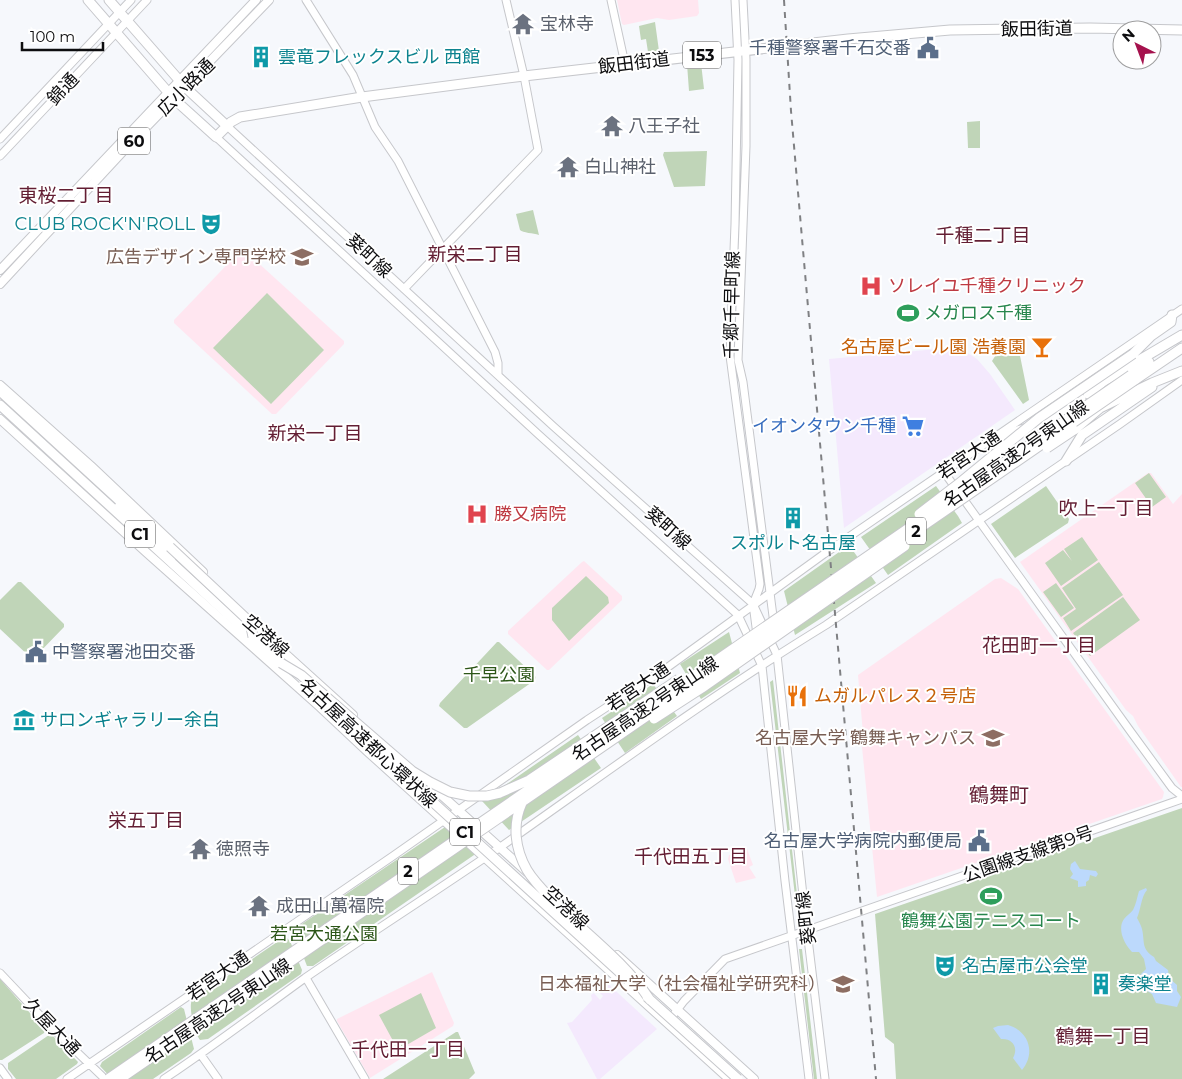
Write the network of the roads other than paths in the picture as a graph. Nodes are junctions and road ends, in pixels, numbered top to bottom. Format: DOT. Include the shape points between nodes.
graph roads {
  1 [pos="88,0"];
  2 [pos="109,0"];
  3 [pos="131,0"];
  4 [pos="147,0"];
  5 [pos="256,0"];
  6 [pos="270,0"];
  7 [pos="306,0"];
  8 [pos="506,0"];
  9 [pos="611,0"];
  10 [pos="735,0"];
  11 [pos="743,0"];
  12 [pos="119,12"];
  13 [pos="127,21"];
  14 [pos="108,24"];
  15 [pos="1182,30"];
  16 [pos="116,33"];
  17 [pos="742,51"];
  18 [pos="625,64"];
  19 [pos="524,76"];
  20 [pos="183,84"];
  21 [pos="172,96"];
  22 [pos="362,97"];
  23 [pos="227,126"];
  24 [pos="216,137"];
  25 [pos="0,139"];
  26 [pos="1,153"];
  27 [pos="443,249"];
  28 [pos="0,270"];
  29 [pos="0,284"];
  30 [pos="404,289"];
  31 [pos="1182,309"];
  32 [pos="1172,315"];
  33 [pos="1182,336"];
  34 [pos="1182,340"];
  35 [pos="1182,348"];
  36 [pos="1180,368"];
  37 [pos="498,374"];
  38 [pos="1133,377"];
  39 [pos="1182,380"];
  40 [pos="1158,383"];
  41 [pos="0,385"];
  42 [pos="0,393"];
  43 [pos="0,405"];
  44 [pos="0,419"];
  45 [pos="992,439"];
  46 [pos="1044,446"];
  47 [pos="1066,461"];
  48 [pos="944,472"];
  49 [pos="978,520"];
  50 [pos="919,532"];
  51 [pos="851,565"];
  52 [pos="771,591"];
  53 [pos="220,596"];
  54 [pos="753,604"];
  55 [pos="738,615"];
  56 [pos="254,637"];
  57 [pos="777,655"];
  58 [pos="281,663"];
  59 [pos="709,663"];
  60 [pos="762,666"];
  61 [pos="1182,797"];
  62 [pos="457,810"];
  63 [pos="444,820"];
  64 [pos="500,847"];
  65 [pos="485,857"];
  66 [pos="807,930"];
  67 [pos="792,935"];
  68 [pos="0,973"];
  69 [pos="306,978"];
  70 [pos="650,1000"];
  71 [pos="677,1009"];
  72 [pos="667,1023"];
  73 [pos="201,1055"];
  74 [pos="88,1064"];
  75 [pos="0,1068"];
  76 [pos="8,1079"];
  77 [pos="67,1079"];
  78 [pos="106,1079"];
  79 [pos="120,1079"];
  80 [pos="164,1079"];
  81 [pos="218,1079"];
  82 [pos="365,1079"];
  83 [pos="729,1079"];
  84 [pos="738,1079"];
  85 [pos="754,1079"];
  86 [pos="809,1079"];
  87 [pos="825,1079"];
  1 -- 14 [label="highway"];
  2 -- 12 [label="highway"];
  3 -- 12 [label="street, 錦通"];
  4 -- 13 [label="street, 錦通"];
  5 -- 20 [label="main road, 広小路通 / 60"];
  6 -- 20 [label="main road, 広小路通 / 60"];
  7 -- 22 [label="street" via="353,75"];
  8 -- 19 [label="street"];
  9 -- 18 [label="street"];
  10 -- 17 [label="street, 千郷千早町線"];
  11 -- 17 [label="street, 千郷千早町線"];
  12 -- 13 [label="highway"];
  12 -- 14 [label="street, 錦通"];
  13 -- 16 [label="street, 錦通"];
  13 -- 20 [label="highway"];
  14 -- 16 [label="highway"];
  14 -- 25 [label="street, 錦通"];
  15 -- 17 [label="highway, 飯田街道 / 153" via="950,30"];
  16 -- 21 [label="highway"];
  16 -- 26 [label="street, 錦通"];
  17 -- 18 [label="highway, 飯田街道 / 153"];
  17 -- 52 [label="street, 千郷千早町線" via="745,185 738,360"];
  17 -- 54 [label="street, 千郷千早町線" via="730,356 760,584"];
  18 -- 19 [label="highway, 飯田街道 / 153"];
  19 -- 22 [label="highway, 飯田街道 / 153"];
  19 -- 27 [label="street" via="538,150"];
  20 -- 21 [label="main road, 広小路通 / 60"];
  20 -- 23 [label="highway"];
  21 -- 24 [label="highway"];
  21 -- 28 [label="main road, 広小路通 / 60"];
  21 -- 29 [label="main road, 広小路通 / 60"];
  22 -- 23 [label="highway, 飯田街道 / 153" via="240,117"];
  22 -- 27 [label="street" via="375,127 398,161"];
  23 -- 24 [label="highway, 飯田街道 / 153"];
  23 -- 30 [label="street, 葵町線"];
  24 -- 55 [label="street, 葵町線"];
  27 -- 30 [label="street"];
  27 -- 37 [label="street" via="495,352"];
  30 -- 37 [label="street, 葵町線"];
  31 -- 32 [label="street, 若宮大通"];
  32 -- 45 [label="street, 若宮大通"];
  32 -- 51 [label="highway, bridge" via="1171,322 1133,354 1039,418"];
  33 -- 45 [label="highway" via="1104,381 1047,422"];
  34 -- 38 [label="highway, 名古屋高速2号東山線 / 2"];
  35 -- 38 [label="highway, 名古屋高速2号東山線 / 2"];
  36 -- 46 [label="highway, bridge" via="1100,408 1074,430"];
  37 -- 54 [label="street, 葵町線"];
  38 -- 46 [label="highway, 名古屋高速2号東山線 / 2, bridge"];
  38 -- 51 [label="highway, 名古屋高速2号東山線 / 2, bridge"];
  39 -- 47 [label="street"];
  40 -- 47 [label="highway" via="1082,435"];
  41 -- 53 [label="main road" via="218,587"];
  42 -- 53 [label="main road, 空港線" via="157,542"];
  42 -- 56 [label="highway, bridge" via="250,622"];
  43 -- 56 [label="highway, 名古屋高速都心環状線 / C1"];
  44 -- 63 [label="main road, 空港線"];
  45 -- 48 [label="street, 若宮大通"];
  46 -- 50 [label="highway, 名古屋高速2号東山線 / 2, bridge"];
  46 -- 50 [label="highway, bridge"];
  47 -- 49 [label="street"];
  48 -- 49 [label="street"];
  48 -- 52 [label="street, 若宮大通"];
  49 -- 57 [label="street"];
  49 -- 61 [label="street" via="1172,788"];
  50 -- 70 [label="highway, bridge" via="861,578 681,702 560,770 532,790 522,804 516,839 528,872 546,894 628,972"];
  50 -- 79 [label="highway, 名古屋高速2号東山線 / 2, bridge"];
  51 -- 59 [label="highway, 名古屋高速2号東山線 / 2, bridge"];
  51 -- 59 [label="highway, bridge"];
  52 -- 54 [label="street, 若宮大通"];
  52 -- 57 [label="street, 千郷千早町線"];
  53 -- 62 [label="main road, 空港線"];
  54 -- 55 [label="street, 若宮大通"];
  54 -- 57 [label="street, 葵町線"];
  54 -- 60 [label="street, 千郷千早町線"];
  55 -- 60 [label="street, 葵町線"];
  55 -- 62 [label="street, 若宮大通" via="668,667"];
  56 -- 58 [label="highway, 名古屋高速都心環状線 / C1"];
  57 -- 60 [label="street"];
  57 -- 66 [label="street, 葵町線"];
  58 -- 59 [label="highway, bridge" via="301,675 422,778 450,792 477,796 500,793 529,780 616,720"];
  58 -- 70 [label="highway, 名古屋高速都心環状線 / C1, bridge"];
  59 -- 78 [label="highway, 名古屋高速2号東山線 / 2, bridge"];
  60 -- 64 [label="street"];
  60 -- 67 [label="street, 葵町線"];
  61 -- 66 [label="street, 公園線支線第9号"];
  62 -- 63 [label="street, 若宮大通"];
  62 -- 64 [label="main road, 空港線"];
  63 -- 65 [label="main road, 空港線"];
  63 -- 74 [label="street, 若宮大通"];
  64 -- 65 [label="street"];
  64 -- 71 [label="main road, 空港線"];
  65 -- 69 [label="street"];
  65 -- 72 [label="main road, 空港線"];
  66 -- 67 [label="street, 公園線支線第9号"];
  66 -- 87 [label="street, 葵町線"];
  67 -- 71 [label="street, 公園線支線第9号" via="725,959"];
  67 -- 86 [label="street, 葵町線"];
  68 -- 74 [label="street, 久屋大通"];
  69 -- 73 [label="street"];
  69 -- 82 [label="street"];
  70 -- 84 [label="highway, 名古屋高速都心環状線 / C1, bridge"];
  71 -- 72 [label="street, 公園線支線第9号"];
  71 -- 85 [label="main road, 空港線"];
  72 -- 83 [label="main road, 空港線"];
  73 -- 80 [label="street"];
  73 -- 81 [label="street"];
  74 -- 77 [label="street, 若宮大通"];
  74 -- 78 [label="street, 久屋大通"];
  75 -- 76 [label="street"];
}
